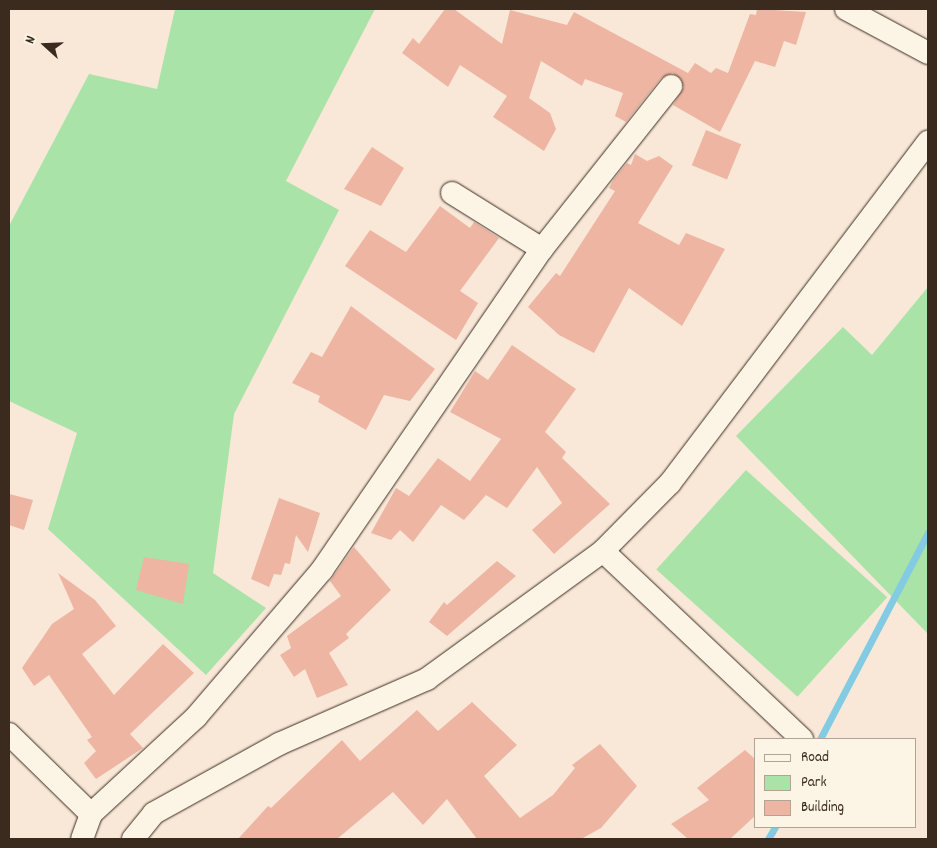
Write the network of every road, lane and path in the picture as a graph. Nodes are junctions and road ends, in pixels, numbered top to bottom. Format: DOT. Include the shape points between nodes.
graph roads {
  1 [pos="846,9"];
  2 [pos="928,53"];
  3 [pos="671,86"];
  4 [pos="928,142"];
  5 [pos="452,193"];
  6 [pos="542,249"];
  7 [pos="603,551"];
  8 [pos="9,734"];
  9 [pos="801,738"];
  10 [pos="91,814"];
  11 [pos="82,839"];
  12 [pos="133,839"];
  1 -- 2 [label="street"];
  3 -- 6 [label="street"];
  4 -- 7 [label="street" via="670,483"];
  5 -- 6 [label="street"];
  6 -- 10 [label="street" via="322,570 196,717"];
  7 -- 9 [label="street"];
  7 -- 12 [label="street" via="426,679 238,767 154,813"];
  8 -- 10 [label="street"];
  10 -- 11 [label="street"];
}
